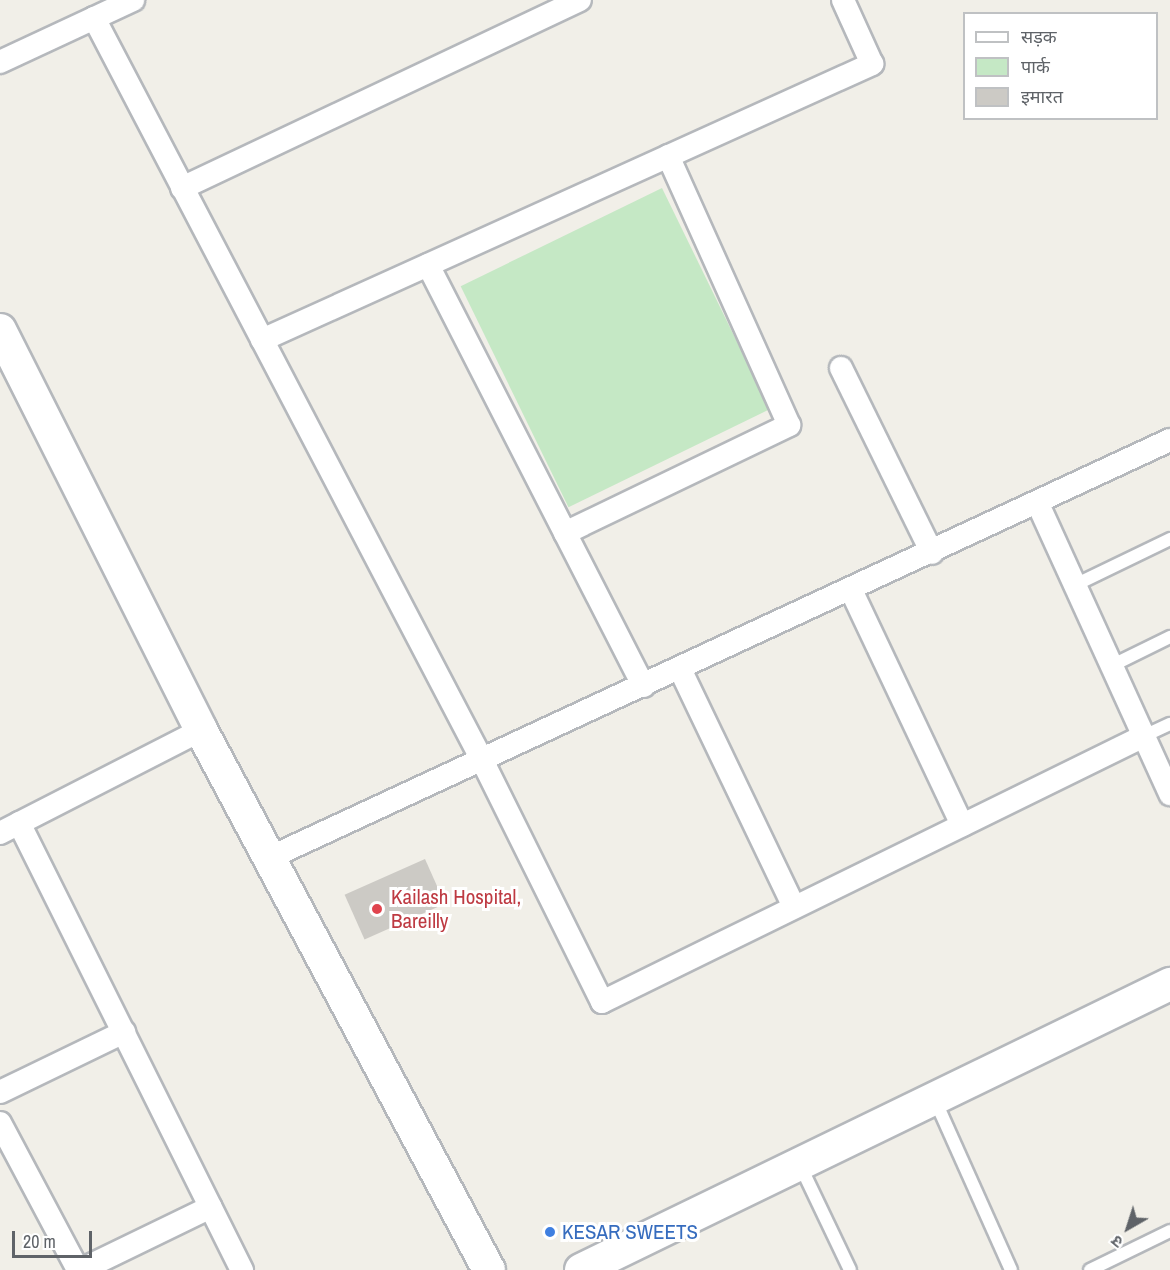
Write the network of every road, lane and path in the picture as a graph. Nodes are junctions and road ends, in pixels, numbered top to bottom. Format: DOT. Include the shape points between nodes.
graph roads {
  1 [pos="133,0"];
  2 [pos="580,0"];
  3 [pos="843,0"];
  4 [pos="94,18"];
  5 [pos="0,62"];
  6 [pos="668,156"];
  7 [pos="182,188"];
  8 [pos="428,265"];
  9 [pos="0,330"];
  10 [pos="262,340"];
  11 [pos="841,368"];
  12 [pos="1170,440"];
  13 [pos="1038,504"];
  14 [pos="565,533"];
  15 [pos="1170,539"];
  16 [pos="932,553"];
  17 [pos="1075,585"];
  18 [pos="851,590"];
  19 [pos="1170,637"];
  20 [pos="1112,666"];
  21 [pos="680,669"];
  22 [pos="643,686"];
  23 [pos="1170,724"];
  24 [pos="201,730"];
  25 [pos="1144,736"];
  26 [pos="482,760"];
  27 [pos="1170,794"];
  28 [pos="962,825"];
  29 [pos="10,828"];
  30 [pos="269,858"];
  31 [pos="794,908"];
  32 [pos="1170,984"];
  33 [pos="124,1032"];
  34 [pos="0,1092"];
  35 [pos="934,1099"];
  36 [pos="0,1123"];
  37 [pos="800,1164"];
  38 [pos="211,1207"];
  39 [pos="1170,1232"];
  40 [pos="80,1270"];
  41 [pos="242,1270"];
  42 [pos="489,1270"];
  43 [pos="581,1270"];
  44 [pos="850,1270"];
  45 [pos="1011,1270"];
  46 [pos="1090,1270"];
  1 -- 4 [label="street"];
  2 -- 7 [label="street"];
  3 -- 6 [label="street" via="872,64"];
  4 -- 5 [label="street"];
  4 -- 7 [label="street"];
  6 -- 8 [label="street"];
  6 -- 14 [label="street" via="789,424"];
  7 -- 10 [label="street"];
  8 -- 10 [label="street"];
  8 -- 14 [label="street"];
  9 -- 24 [label="street"];
  10 -- 26 [label="street"];
  11 -- 16 [label="street"];
  12 -- 13 [label="street"];
  13 -- 16 [label="street"];
  13 -- 17 [label="street"];
  14 -- 22 [label="street"];
  15 -- 17 [label="lane"];
  16 -- 18 [label="street"];
  17 -- 20 [label="street"];
  18 -- 21 [label="street"];
  18 -- 28 [label="street"];
  19 -- 20 [label="lane"];
  20 -- 25 [label="street"];
  21 -- 22 [label="street"];
  21 -- 31 [label="street"];
  22 -- 26 [label="street"];
  23 -- 25 [label="lane"];
  24 -- 29 [label="street"];
  24 -- 30 [label="street"];
  25 -- 27 [label="street"];
  25 -- 28 [label="street"];
  26 -- 30 [label="street"];
  26 -- 31 [label="street" via="602,1002"];
  28 -- 31 [label="street"];
  29 -- 33 [label="street"];
  30 -- 42 [label="street"];
  32 -- 35 [label="street"];
  33 -- 34 [label="street"];
  33 -- 38 [label="street"];
  35 -- 37 [label="street"];
  35 -- 45 [label="lane"];
  36 -- 40 [label="street"];
  37 -- 43 [label="street"];
  37 -- 44 [label="lane"];
  38 -- 40 [label="street"];
  38 -- 41 [label="street"];
  39 -- 46 [label="lane"];
}
